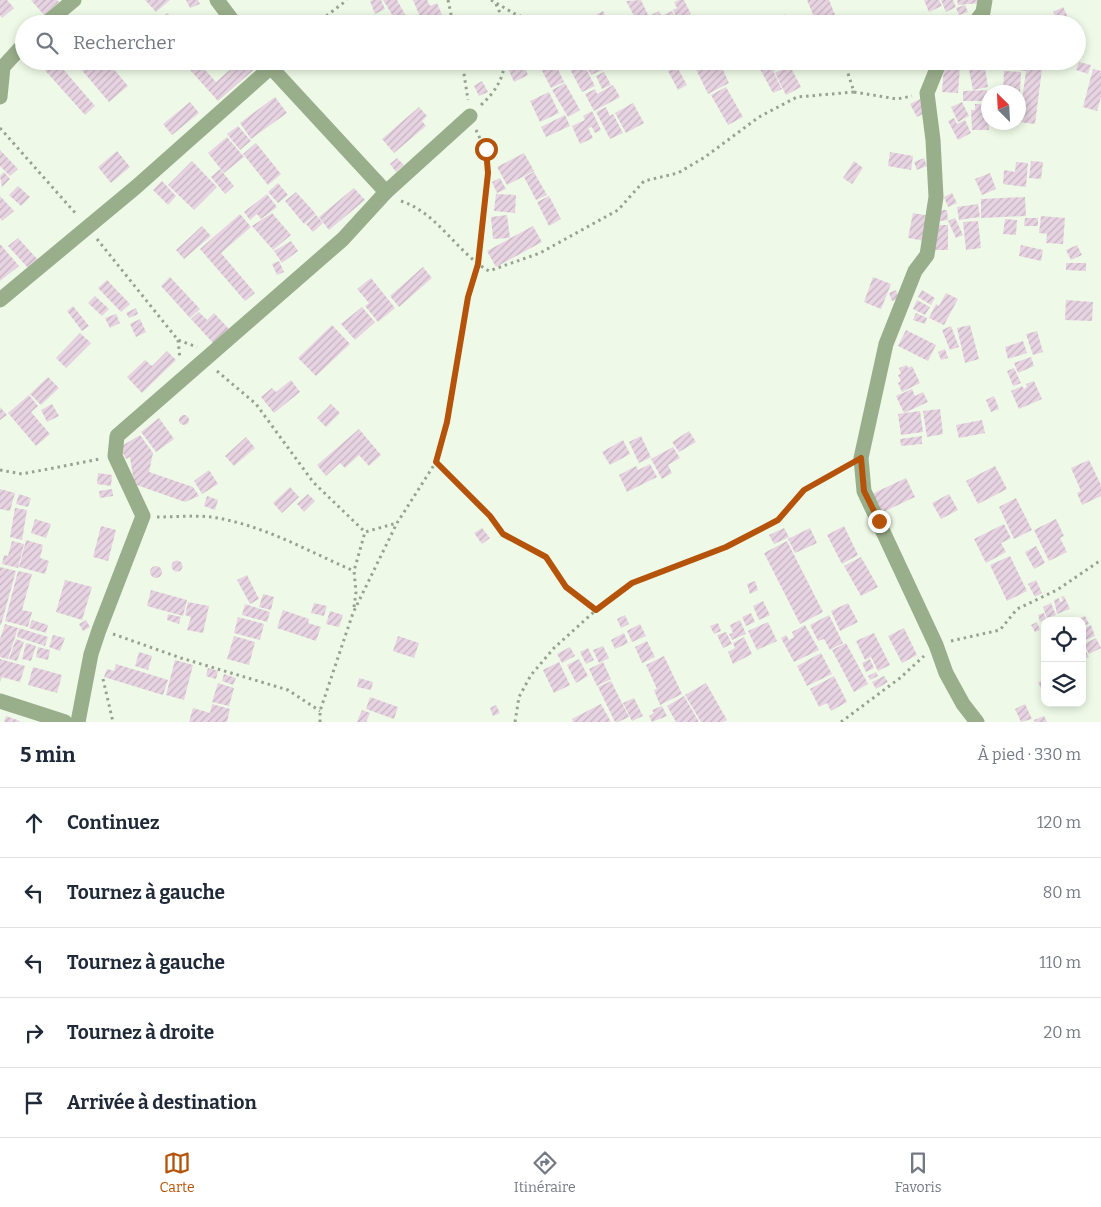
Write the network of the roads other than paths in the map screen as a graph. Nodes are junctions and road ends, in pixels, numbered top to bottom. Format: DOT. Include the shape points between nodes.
graph roads {
  1 [pos="74,0"];
  2 [pos="217,0"];
  3 [pos="985,0"];
  4 [pos="56,15"];
  5 [pos="229,15"];
  6 [pos="981,15"];
  7 [pos="15,53"];
  8 [pos="1,68"];
  9 [pos="262,70"];
  10 [pos="272,70"];
  11 [pos="936,70"];
  12 [pos="0,97"];
  13 [pos="470,116"];
  14 [pos="386,192"];
  15 [pos="0,300"];
  16 [pos="0,701"];
  17 [pos="65,722"];
  18 [pos="78,722"];
  19 [pos="977,722"];
  1 -- 4 [label="street"];
  2 -- 5 [label="street"];
  3 -- 6 [label="street"];
  7 -- 8 [label="street"];
  8 -- 12 [label="street"];
  9 -- 15 [label="street" via="136,187"];
  10 -- 14 [label="street"];
  11 -- 19 [label="street" via="927,93 936,197 927,255 915,271 886,344 861,458 864,491 946,673"];
  13 -- 14 [label="street"];
  14 -- 18 [label="street" via="343,239 117,436 115,456 143,516 91,654"];
  16 -- 17 [label="street"];
}
